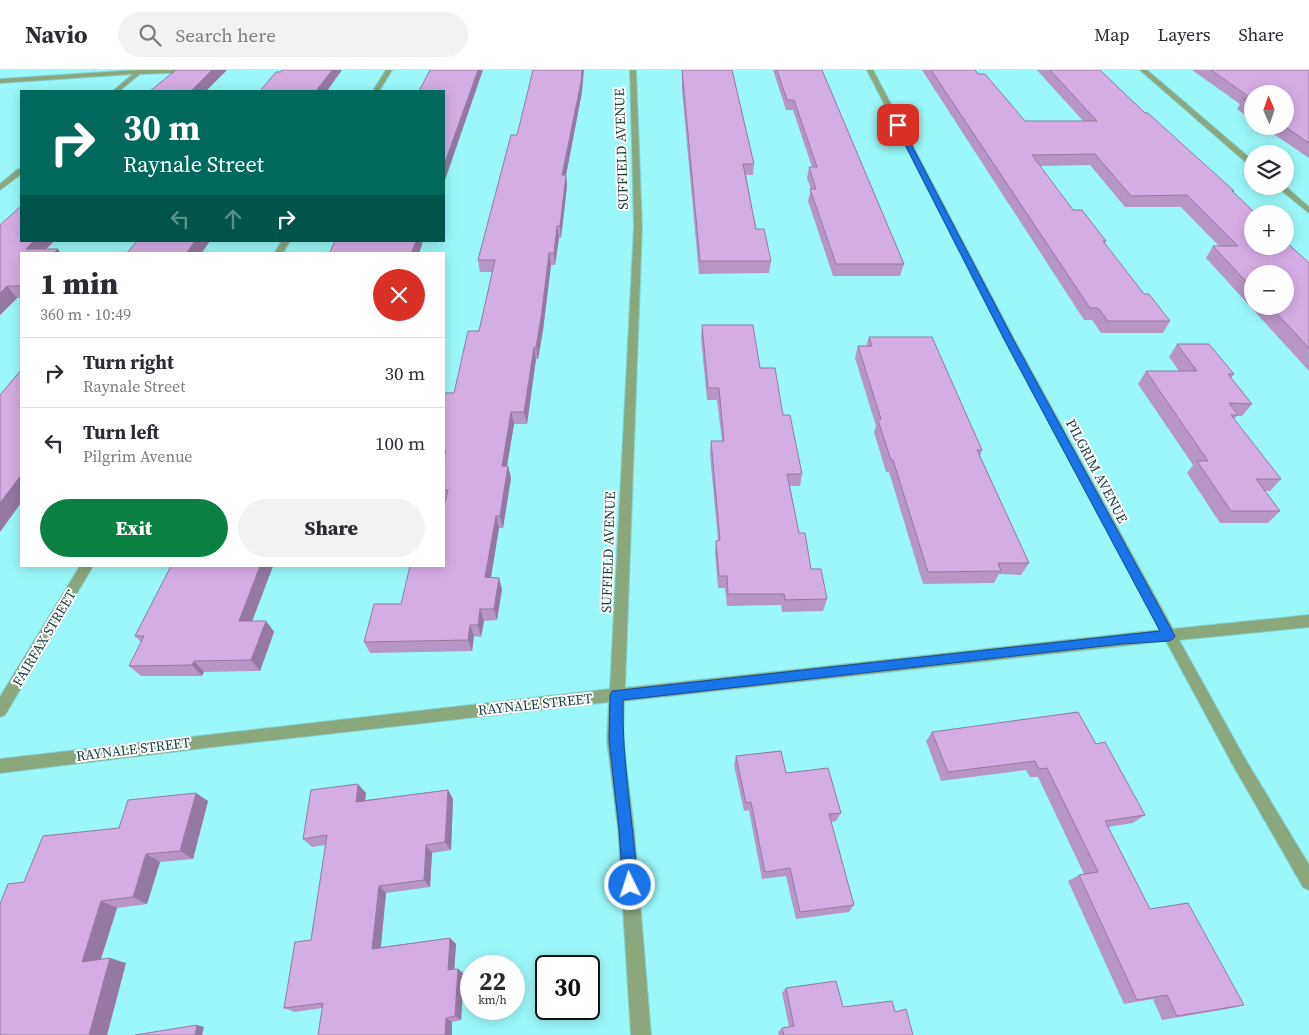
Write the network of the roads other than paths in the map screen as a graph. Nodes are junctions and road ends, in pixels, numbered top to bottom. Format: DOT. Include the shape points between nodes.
graph roads {
  1 [pos="194,70"];
  2 [pos="389,70"];
  3 [pos="633,70"];
  4 [pos="870,70"];
  5 [pos="1143,70"];
  6 [pos="141,71"];
  7 [pos="0,81"];
  8 [pos="117,90"];
  9 [pos="377,90"];
  10 [pos="1244,156"];
  11 [pos="20,172"];
  12 [pos="0,188"];
  13 [pos="1290,195"];
  14 [pos="1309,211"];
  15 [pos="86,567"];
  16 [pos="1309,620"];
  17 [pos="1169,636"];
  18 [pos="616,695"];
  19 [pos="0,710"];
  20 [pos="0,766"];
  21 [pos="1309,881"];
  22 [pos="641,1035"];
  1 -- 6 [label="street"];
  2 -- 9 [label="street"];
  3 -- 18 [label="street, SUFFIELD AVENUE" via="638,227"];
  4 -- 17 [label="street, PILGRIM AVENUE" via="1008,339"];
  5 -- 10 [label="street"];
  6 -- 7 [label="street"];
  6 -- 8 [label="street"];
  11 -- 12 [label="street"];
  13 -- 14 [label="street"];
  15 -- 19 [label="street, FAIRFAX STREET"];
  16 -- 17 [label="street, RAYNALE STREET"];
  17 -- 18 [label="street, RAYNALE STREET"];
  17 -- 21 [label="street, PILGRIM AVENUE"];
  18 -- 20 [label="street, RAYNALE STREET"];
  18 -- 22 [label="street, SUFFIELD AVENUE" via="615,740 626,829"];
}
